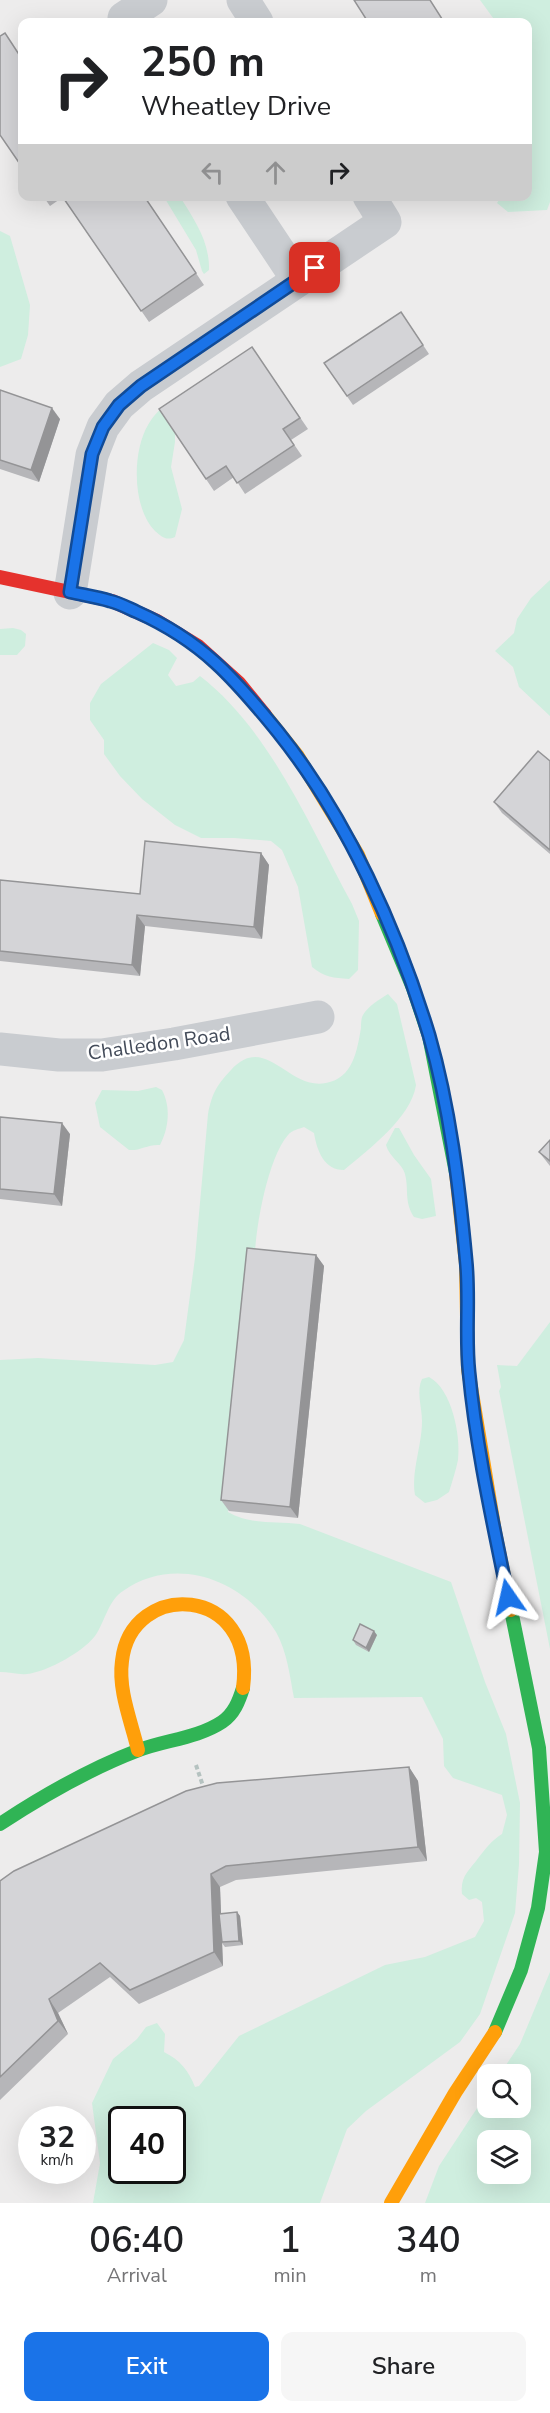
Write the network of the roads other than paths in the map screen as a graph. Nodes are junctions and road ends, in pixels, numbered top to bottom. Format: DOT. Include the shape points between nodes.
graph roads {
  1 [pos="151,0"];
  2 [pos="243,0"];
  3 [pos="124,18"];
  4 [pos="254,18"];
  5 [pos="245,201"];
  6 [pos="372,201"];
  7 [pos="298,280"];
  8 [pos="0,577"];
  9 [pos="70,592"];
  10 [pos="318,1017"];
  11 [pos="0,1049"];
  12 [pos="138,1750"];
  13 [pos="0,1824"];
  14 [pos="391,2203"];
  1 -- 3 [label="street"];
  2 -- 4 [label="street"];
  5 -- 7 [label="street"];
  6 -- 7 [label="street" via="385,222"];
  7 -- 9 [label="street" via="119,405 103,427 92,454"];
  8 -- 9 [label="street"];
  9 -- 14 [label="street" via="112,601 157,621 198,646 239,683 297,756 358,855 375,893 413,988 441,1086 454,1156 466,1264 468,1369 473,1408 539,1748 546,1852 538,1908 521,1970 493,2037 455,2093"];
  10 -- 11 [label="street, Challedon Road" via="102,1055"];
  12 -- 12 [label="street" via="229,1718 240,1700 246,1678 236,1632 204,1605 183,1601 164,1605 146,1616 130,1635 122,1655 121,1673"];
  12 -- 13 [label="street" via="46,1794"];
}
